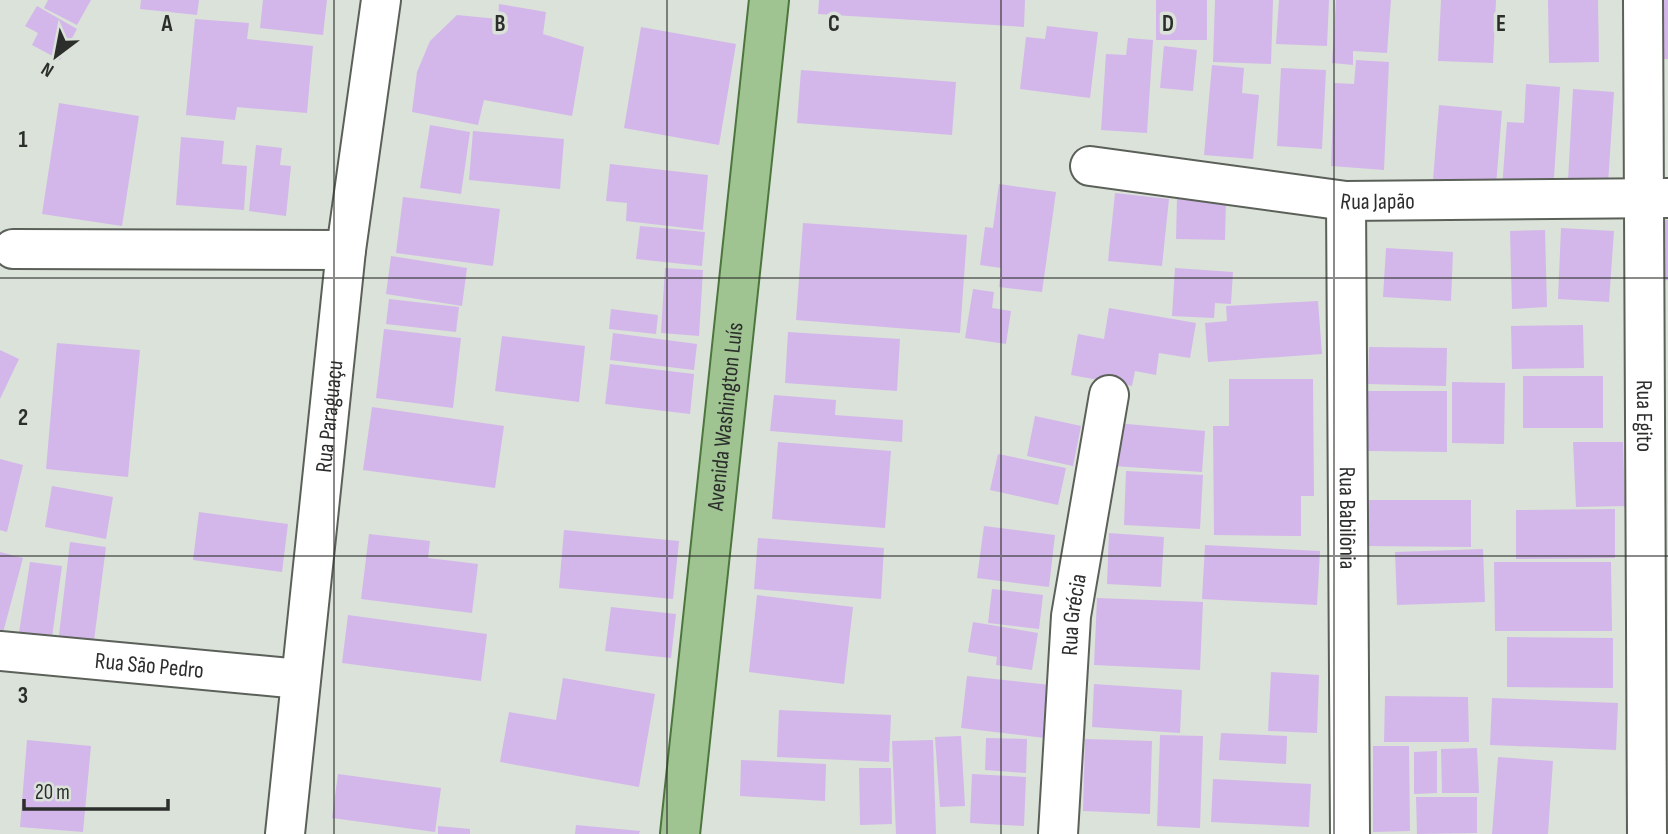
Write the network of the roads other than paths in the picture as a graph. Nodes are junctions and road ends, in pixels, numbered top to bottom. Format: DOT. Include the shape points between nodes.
graph roads {
  1 [pos="381,0"];
  2 [pos="767,0"];
  3 [pos="1643,0"];
  4 [pos="1090,166"];
  5 [pos="1656,198"];
  6 [pos="1346,201"];
  7 [pos="13,249"];
  8 [pos="346,250"];
  9 [pos="1109,395"];
  10 [pos="0,652"];
  11 [pos="300,679"];
  12 [pos="285,834"];
  13 [pos="680,834"];
  14 [pos="1058,834"];
  15 [pos="1350,834"];
  16 [pos="1647,834"];
  1 -- 8 [label="street, Rua Paraguaçu"];
  2 -- 13 [label="main road, Avenida Washington Luís"];
  3 -- 5 [label="street, Rua Egito"];
  4 -- 6 [label="street, Rua Japão"];
  5 -- 6 [label="street, Rua Japão"];
  5 -- 16 [label="street, Rua Egito"];
  6 -- 15 [label="street, Rua Babilônia"];
  7 -- 8 [label="street"];
  8 -- 11 [label="street, Rua Paraguaçu"];
  9 -- 14 [label="street, Rua Grécia" via="1071,616"];
  10 -- 11 [label="street, Rua São Pedro"];
  11 -- 12 [label="street, Rua Paraguaçu"];
}
